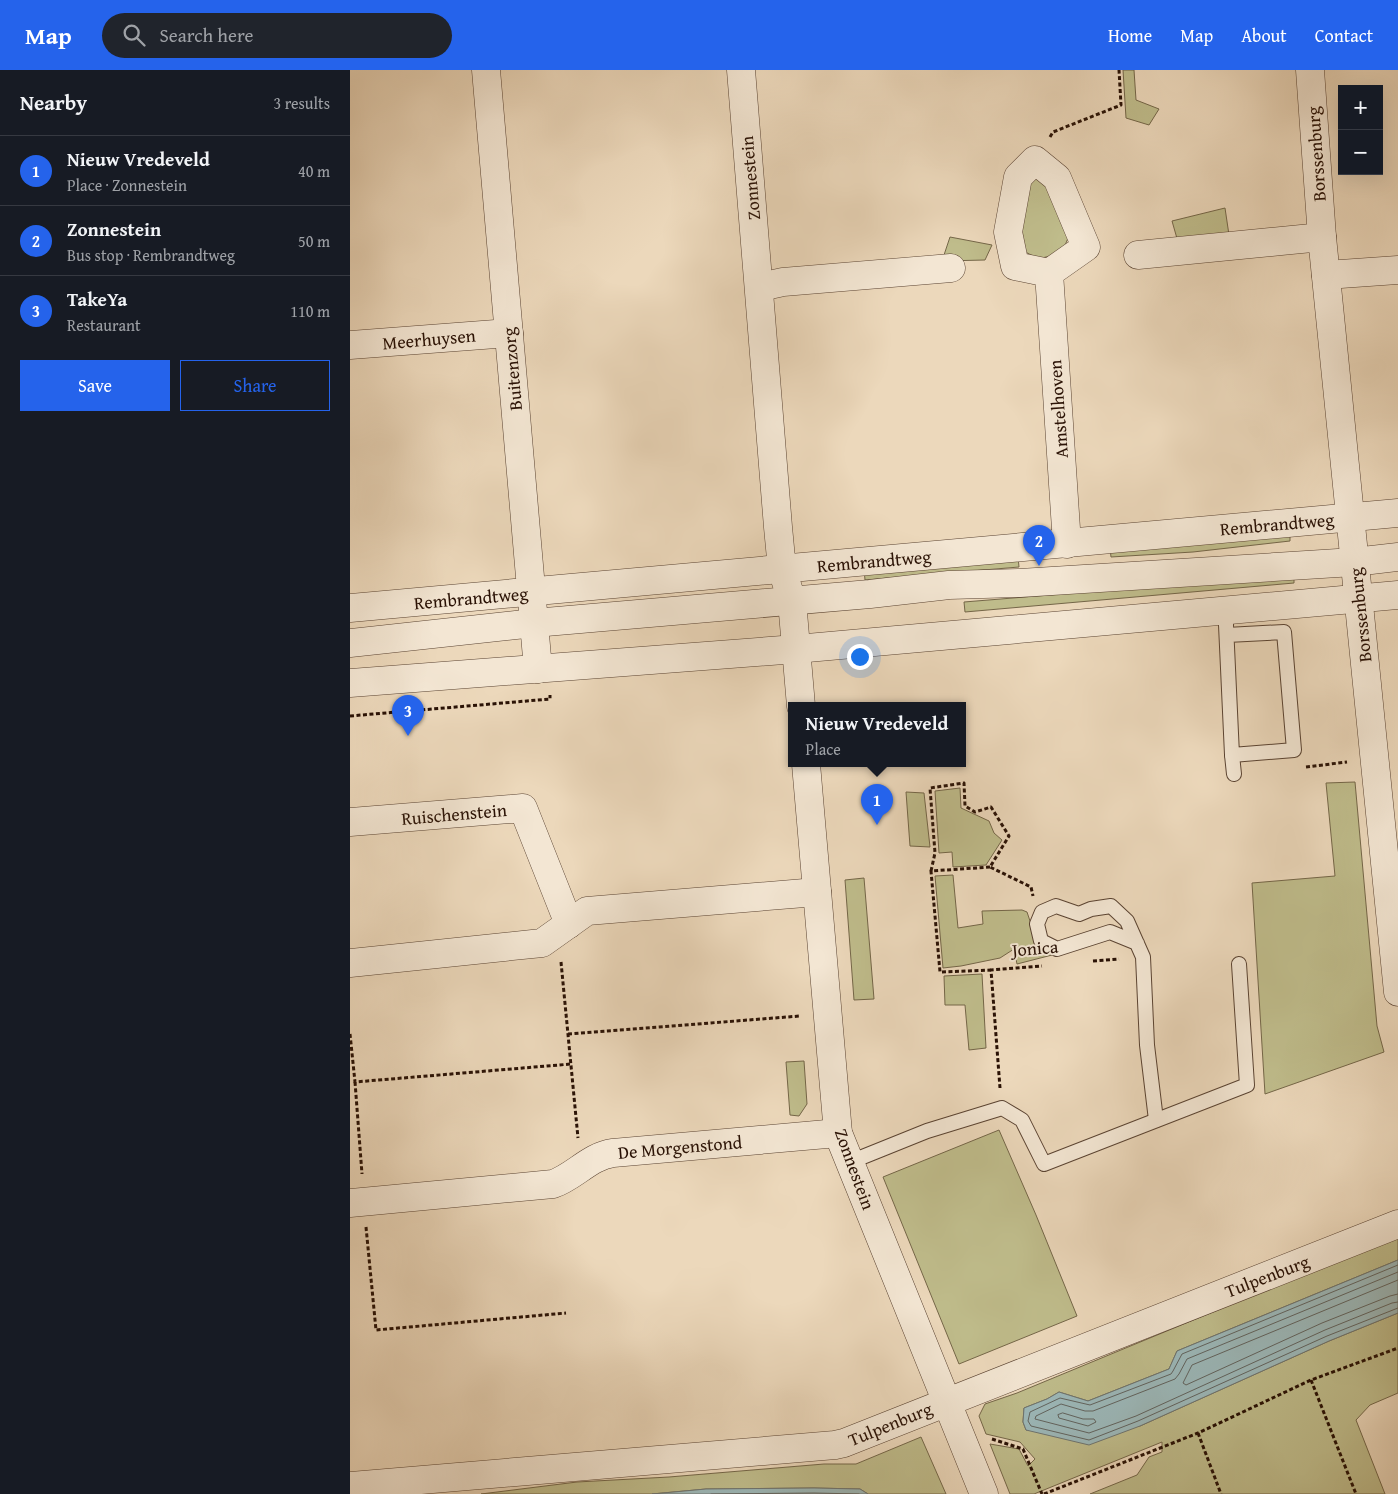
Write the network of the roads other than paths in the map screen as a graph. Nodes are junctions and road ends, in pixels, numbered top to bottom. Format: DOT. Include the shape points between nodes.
graph roads {
  1 [pos="486,70"];
  2 [pos="741,70"];
  3 [pos="1310,70"];
  4 [pos="1322,238"];
  5 [pos="1138,255"];
  6 [pos="951,268"];
  7 [pos="1398,270"];
  8 [pos="1049,273"];
  9 [pos="1326,275"];
  10 [pos="760,287"];
  11 [pos="509,333"];
  12 [pos="350,345"];
  13 [pos="1398,514"];
  14 [pos="1349,518"];
  15 [pos="1067,544"];
  16 [pos="1398,557"];
  17 [pos="1354,562"];
  18 [pos="782,569"];
  19 [pos="532,592"];
  20 [pos="1398,595"];
  21 [pos="1358,599"];
  22 [pos="792,601"];
  23 [pos="350,608"];
  24 [pos="534,623"];
  25 [pos="1227,623"];
  26 [pos="350,644"];
  27 [pos="796,649"];
  28 [pos="538,669"];
  29 [pos="350,683"];
  30 [pos="801,702"];
  31 [pos="1232,755"];
  32 [pos="806,767"];
  33 [pos="1234,774"];
  34 [pos="350,822"];
  35 [pos="1391,835"];
  36 [pos="817,892"];
  37 [pos="560,930"];
  38 [pos="1137,943"];
  39 [pos="350,963"];
  40 [pos="1238,964"];
  41 [pos="1398,992"];
  42 [pos="1156,1120"];
  43 [pos="838,1132"];
  44 [pos="850,1162"];
  45 [pos="357,1202"];
  46 [pos="1398,1224"];
  47 [pos="946,1402"];
  48 [pos="350,1486"];
  49 [pos="984,1494"];
  1 -- 11 [label="street, Buitenzorg"];
  2 -- 10 [label="street, Zonnestein"];
  3 -- 4 [label="street, Borssenburg"];
  4 -- 5 [label="street"];
  4 -- 9 [label="street, Borssenburg"];
  6 -- 10 [label="street" via="784,282"];
  7 -- 9 [label="street"];
  8 -- 8 [label="street" via="1015,266 1008,232 1018,177 1035,160 1057,178 1086,247"];
  8 -- 15 [label="street, Amstelhoven"];
  9 -- 14 [label="street, Borssenburg"];
  10 -- 18 [label="street, Zonnestein"];
  11 -- 12 [label="street, Meerhuysen"];
  11 -- 19 [label="street, Buitenzorg"];
  13 -- 14 [label="street, Rembrandtweg"];
  14 -- 15 [label="street, Rembrandtweg"];
  14 -- 17 [label="street, Borssenburg"];
  15 -- 18 [label="street, Rembrandtweg"];
  16 -- 17 [label="street, Rembrandtweg"];
  17 -- 21 [label="street, Borssenburg"];
  17 -- 22 [label="street, Rembrandtweg" via="949,585"];
  18 -- 19 [label="street, Rembrandtweg"];
  18 -- 22 [label="street, Zonnestein"];
  19 -- 23 [label="street, Rembrandtweg"];
  19 -- 24 [label="street, Buitenzorg"];
  20 -- 21 [label="street"];
  21 -- 25 [label="street"];
  21 -- 35 [label="street, Borssenburg"];
  22 -- 24 [label="street, Rembrandtweg"];
  22 -- 27 [label="street, Zonnestein"];
  24 -- 26 [label="street, Rembrandtweg"];
  24 -- 28 [label="street, Buitenzorg"];
  25 -- 27 [label="street"];
  25 -- 31 [label="lane"];
  25 -- 31 [label="lane" via="1284,632 1294,750"];
  27 -- 28 [label="street"];
  27 -- 30 [label="street, Zonnestein"];
  28 -- 29 [label="street"];
  31 -- 33 [label="lane"];
  32 -- 36 [label="street, Zonnestein"];
  34 -- 37 [label="street, Ruischenstein" via="522,808"];
  35 -- 41 [label="street, Borssenburg"];
  36 -- 37 [label="street" via="587,911"];
  36 -- 43 [label="street, Zonnestein"];
  37 -- 39 [label="street" via="542,943"];
  38 -- 38 [label="lane, Jonica" via="1127,921 1110,906 1079,914 1056,906 1042,912 1037,924 1041,941 1056,948 1110,932"];
  38 -- 42 [label="lane, Jonica" via="1143,957 1147,1044"];
  40 -- 42 [label="lane" via="1247,1085"];
  42 -- 44 [label="lane" via="1044,1164 1022,1120 1002,1108 927,1131"];
  43 -- 44 [label="street, Zonnestein"];
  43 -- 45 [label="street, De Morgenstond" via="606,1154 552,1184"];
  44 -- 47 [label="street, Zonnestein"];
  46 -- 47 [label="street, Tulpenburg"];
  47 -- 48 [label="street, Tulpenburg" via="835,1445"];
  47 -- 49 [label="street, Zonnestein"];
}
